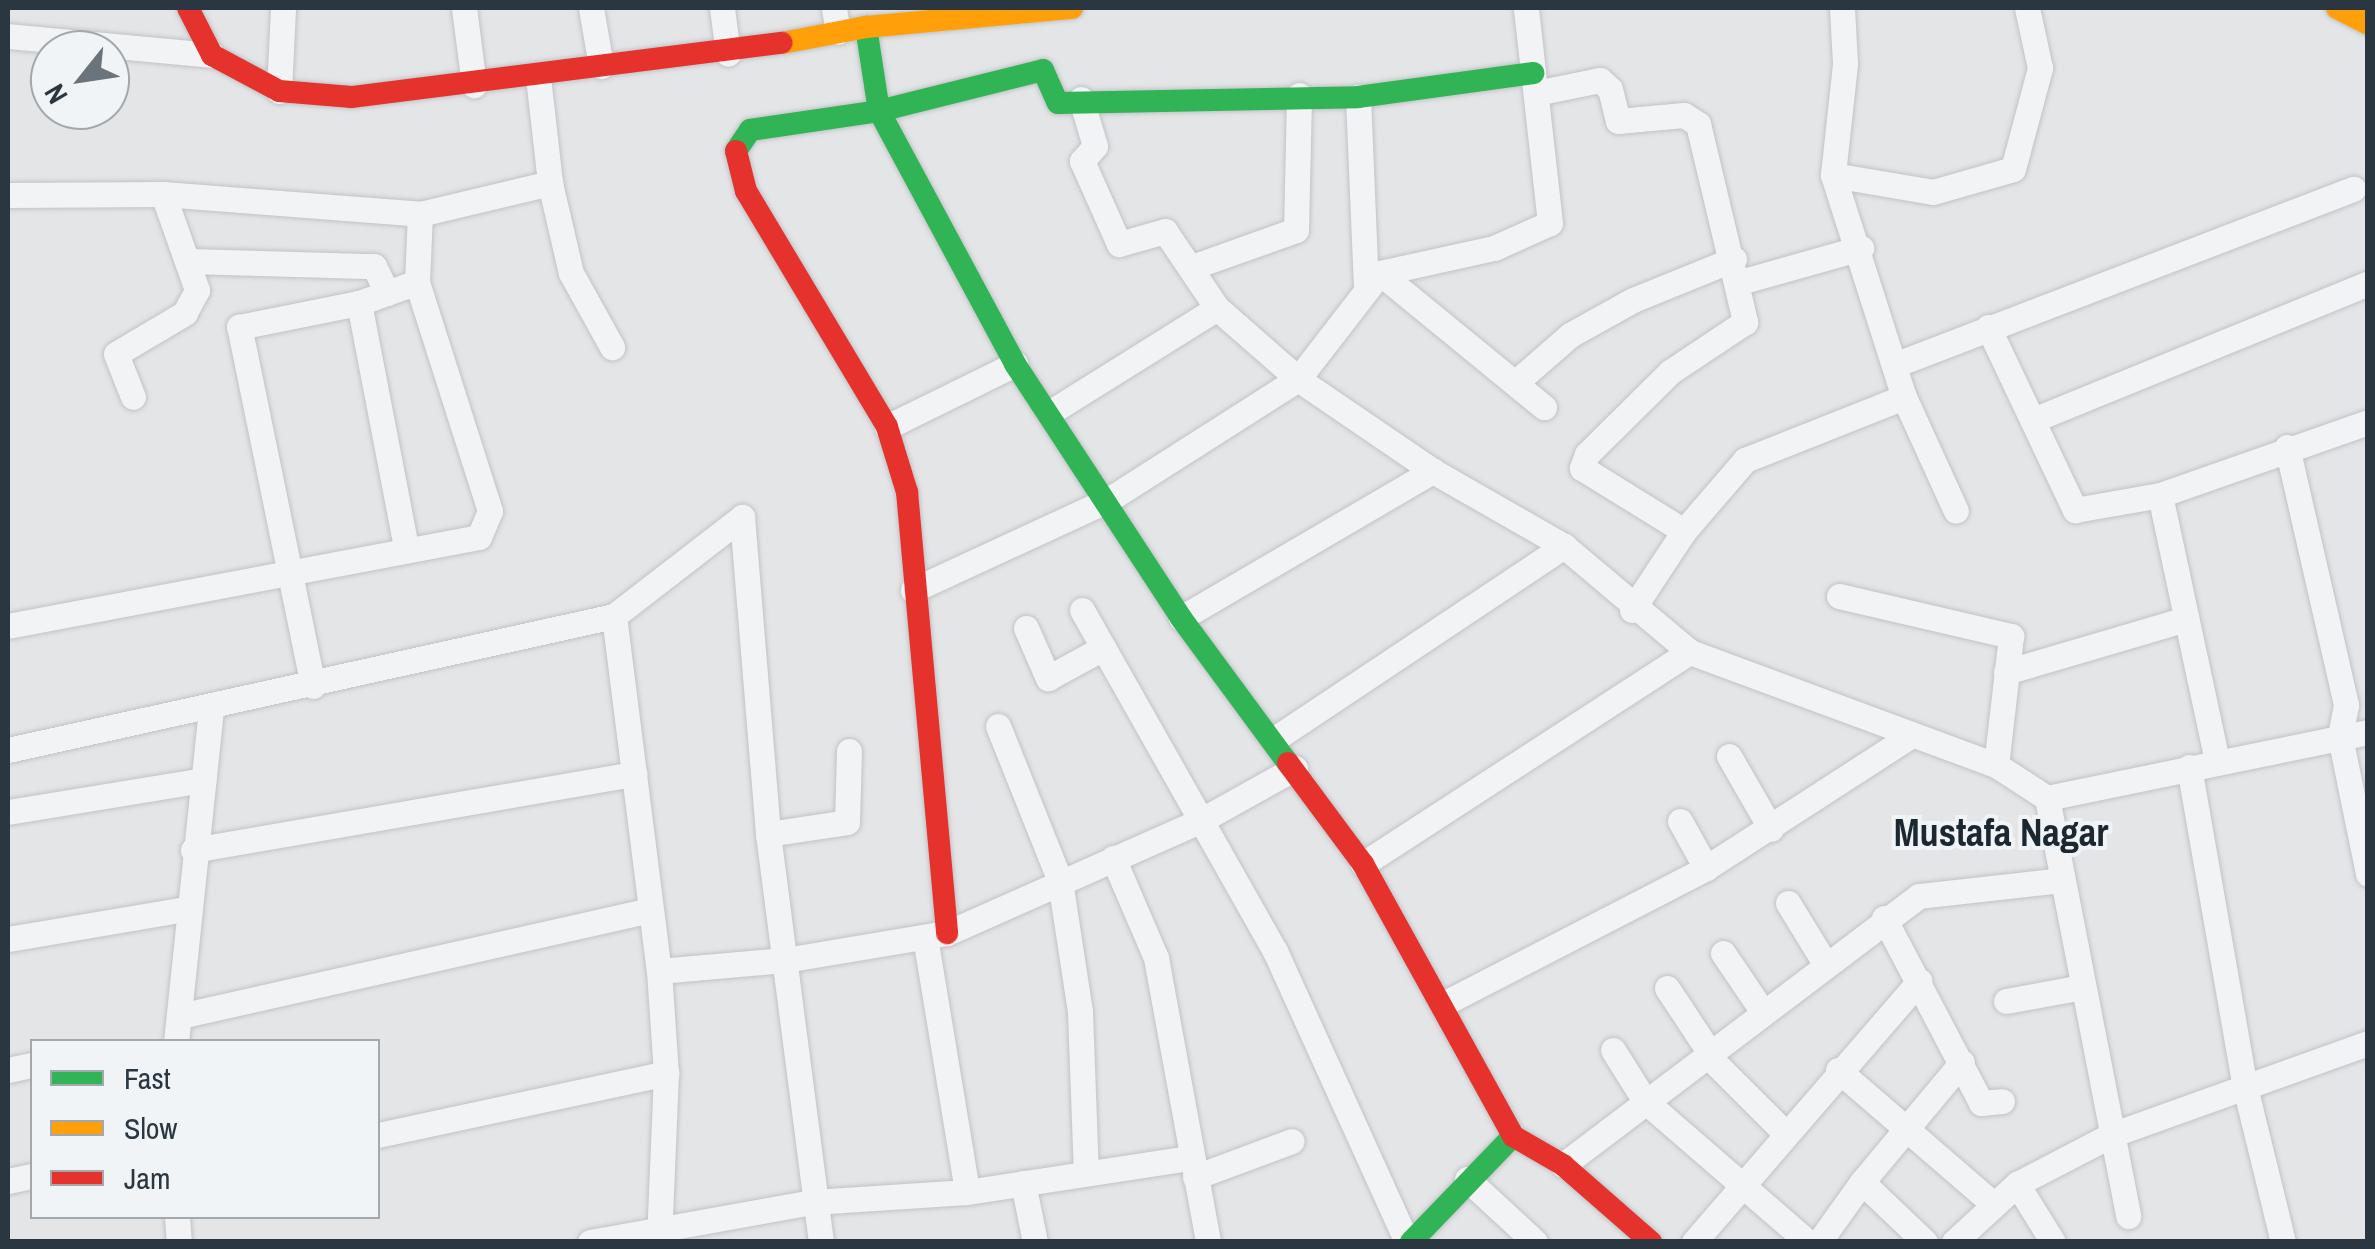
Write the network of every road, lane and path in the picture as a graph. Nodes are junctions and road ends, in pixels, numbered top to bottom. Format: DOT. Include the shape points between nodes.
graph roads {
  1 [pos="283,8"];
  2 [pos="464,8"];
  3 [pos="592,8"];
  4 [pos="722,8"];
  5 [pos="1072,8"];
  6 [pos="1526,8"];
  7 [pos="1842,8"];
  8 [pos="2027,8"];
  9 [pos="2337,8"];
  10 [pos="191,9"];
  11 [pos="1026,9"];
  12 [pos="836,20"];
  13 [pos="2368,24"];
  14 [pos="866,27"];
  15 [pos="8,36"];
  16 [pos="728,54"];
  17 [pos="212,56"];
  18 [pos="601,66"];
  19 [pos="538,77"];
  20 [pos="1534,83"];
  21 [pos="474,85"];
  22 [pos="280,91"];
  23 [pos="1299,95"];
  24 [pos="1081,98"];
  25 [pos="1358,98"];
  26 [pos="879,111"];
  27 [pos="1833,176"];
  28 [pos="550,184"];
  29 [pos="2354,189"];
  30 [pos="164,194"];
  31 [pos="8,195"];
  32 [pos="420,214"];
  33 [pos="1861,248"];
  34 [pos="190,261"];
  35 [pos="1192,267"];
  36 [pos="1737,270"];
  37 [pos="1373,278"];
  38 [pos="417,282"];
  39 [pos="2368,283"];
  40 [pos="387,293"];
  41 [pos="358,303"];
  42 [pos="1217,308"];
  43 [pos="1988,327"];
  44 [pos="612,347"];
  45 [pos="1015,364"];
  46 [pos="1896,364"];
  47 [pos="1298,380"];
  48 [pos="1515,383"];
  49 [pos="134,397"];
  50 [pos="1904,397"];
  51 [pos="1544,407"];
  52 [pos="1049,413"];
  53 [pos="2033,420"];
  54 [pos="2368,422"];
  55 [pos="887,427"];
  56 [pos="2287,447"];
  57 [pos="1433,470"];
  58 [pos="2160,496"];
  59 [pos="1108,500"];
  60 [pos="1956,511"];
  61 [pos="1684,531"];
  62 [pos="1564,546"];
  63 [pos="406,547"];
  64 [pos="289,572"];
  65 [pos="913,590"];
  66 [pos="1840,596"];
  67 [pos="1082,610"];
  68 [pos="1632,610"];
  69 [pos="614,616"];
  70 [pos="1182,618"];
  71 [pos="2183,620"];
  72 [pos="8,626"];
  73 [pos="1026,628"];
  74 [pos="1104,648"];
  75 [pos="1690,652"];
  76 [pos="2006,672"];
  77 [pos="313,686"];
  78 [pos="210,709"];
  79 [pos="998,726"];
  80 [pos="2368,732"];
  81 [pos="1910,736"];
  82 [pos="2340,737"];
  83 [pos="1273,740"];
  84 [pos="8,750"];
  85 [pos="850,751"];
  86 [pos="1729,756"];
  87 [pos="2217,762"];
  88 [pos="1996,765"];
  89 [pos="1296,768"];
  90 [pos="2189,768"];
  91 [pos="635,774"];
  92 [pos="203,780"];
  93 [pos="2047,798"];
  94 [pos="8,812"];
  95 [pos="1680,821"];
  96 [pos="1198,822"];
  97 [pos="1771,829"];
  98 [pos="768,834"];
  99 [pos="193,850"];
  100 [pos="1112,858"];
  101 [pos="1363,864"];
  102 [pos="1706,868"];
  103 [pos="2368,874"];
  104 [pos="2062,880"];
  105 [pos="1060,882"];
  106 [pos="1788,903"];
  107 [pos="186,908"];
  108 [pos="649,910"];
  109 [pos="1884,918"];
  110 [pos="936,935"];
  111 [pos="8,939"];
  112 [pos="1723,953"];
  113 [pos="785,960"];
  114 [pos="1826,965"];
  115 [pos="660,971"];
  116 [pos="1920,981"];
  117 [pos="2082,987"];
  118 [pos="1668,988"];
  119 [pos="2006,1000"];
  120 [pos="1443,1004"];
  121 [pos="1763,1012"];
  122 [pos="171,1034"];
  123 [pos="2368,1043"];
  124 [pos="1614,1050"];
  125 [pos="1709,1054"];
  126 [pos="1962,1062"];
  127 [pos="1838,1070"];
  128 [pos="666,1072"];
  129 [pos="2244,1083"];
  130 [pos="1646,1101"];
  131 [pos="2002,1102"];
  132 [pos="1904,1127"];
  133 [pos="1786,1134"];
  134 [pos="380,1135"];
  135 [pos="2111,1135"];
  136 [pos="1513,1136"];
  137 [pos="1292,1140"];
  138 [pos="1563,1165"];
  139 [pos="1193,1168"];
  140 [pos="1086,1173"];
  141 [pos="1467,1179"];
  142 [pos="1862,1182"];
  143 [pos="1023,1184"];
  144 [pos="1740,1184"];
  145 [pos="2017,1184"];
  146 [pos="967,1192"];
  147 [pos="813,1202"];
  148 [pos="1992,1204"];
  149 [pos="2128,1216"];
  150 [pos="658,1233"];
  151 [pos="2276,1240"];
  152 [pos="590,1242"];
  153 [pos="821,1242"];
  154 [pos="1035,1242"];
  155 [pos="1208,1242"];
  156 [pos="1409,1242"];
  157 [pos="1534,1242"];
  158 [pos="1651,1242"];
  159 [pos="1694,1242"];
  160 [pos="1808,1242"];
  161 [pos="1819,1242"];
  162 [pos="1925,1242"];
  163 [pos="1954,1242"];
  164 [pos="2053,1242"];
  1 -- 22 [label="street"];
  2 -- 21 [label="street"];
  3 -- 18 [label="street"];
  4 -- 16 [label="street"];
  5 -- 11 [label="street"];
  6 -- 20 [label="street"];
  7 -- 27 [label="street" via="1845,64"];
  8 -- 27 [label="street" via="2040,68 2013,169 1934,192"];
  9 -- 13 [label="street"];
  10 -- 17 [label="street"];
  11 -- 14 [label="street"];
  12 -- 14 [label="street"];
  12 -- 16 [label="street"];
  14 -- 26 [label="street"];
  15 -- 17 [label="street"];
  16 -- 18 [label="street"];
  17 -- 22 [label="street"];
  18 -- 19 [label="street"];
  19 -- 21 [label="street"];
  19 -- 28 [label="street"];
  20 -- 25 [label="street"];
  20 -- 36 [label="street" via="1600,80 1610,89 1618,121 1692,116"];
  20 -- 37 [label="street" via="1550,222 1494,248"];
  21 -- 22 [label="street" via="352,96"];
  23 -- 24 [label="street"];
  23 -- 25 [label="street"];
  23 -- 35 [label="street" via="1296,230"];
  24 -- 26 [label="street" via="1052,99 1043,70"];
  24 -- 35 [label="street" via="1095,146 1082,161 1118,244 1128,246 1160,228"];
  25 -- 37 [label="street"];
  26 -- 45 [label="street"];
  26 -- 55 [label="street" via="750,130 732,151 746,192"];
  27 -- 33 [label="street"];
  28 -- 32 [label="street"];
  28 -- 44 [label="street" via="571,273"];
  29 -- 43 [label="street"];
  30 -- 31 [label="street"];
  30 -- 32 [label="street"];
  30 -- 34 [label="street"];
  32 -- 38 [label="street"];
  33 -- 36 [label="street"];
  33 -- 46 [label="street"];
  34 -- 40 [label="street" via="374,266"];
  34 -- 49 [label="street" via="198,290 185,313 116,354"];
  35 -- 42 [label="street"];
  36 -- 48 [label="street" via="1633,300 1570,335"];
  36 -- 61 [label="street" via="1744,322 1736,334 1670,372 1583,463 1588,475"];
  37 -- 47 [label="street"];
  37 -- 48 [label="street"];
  38 -- 40 [label="street"];
  38 -- 63 [label="street" via="490,511 479,537"];
  39 -- 53 [label="street"];
  40 -- 41 [label="street"];
  41 -- 63 [label="street"];
  41 -- 64 [label="street" via="239,327"];
  42 -- 47 [label="street"];
  42 -- 52 [label="street"];
  43 -- 46 [label="street"];
  43 -- 53 [label="street"];
  45 -- 52 [label="street"];
  45 -- 55 [label="street"];
  46 -- 50 [label="street"];
  47 -- 57 [label="street"];
  47 -- 59 [label="street"];
  48 -- 51 [label="street"];
  50 -- 60 [label="street"];
  50 -- 61 [label="street" via="1745,460"];
  52 -- 59 [label="street"];
  53 -- 58 [label="street" via="2075,510"];
  54 -- 56 [label="street"];
  55 -- 65 [label="street" via="907,492"];
  56 -- 58 [label="street"];
  56 -- 82 [label="street" via="2346,705"];
  57 -- 62 [label="street"];
  57 -- 70 [label="street"];
  58 -- 71 [label="street"];
  59 -- 65 [label="street"];
  59 -- 70 [label="street"];
  61 -- 68 [label="street"];
  62 -- 68 [label="street"];
  62 -- 83 [label="street"];
  63 -- 64 [label="street"];
  64 -- 72 [label="street"];
  64 -- 77 [label="street"];
  65 -- 110 [label="street"];
  66 -- 76 [label="street" via="2011,636"];
  67 -- 74 [label="street"];
  68 -- 75 [label="street"];
  69 -- 77 [label="street"];
  69 -- 91 [label="street"];
  69 -- 98 [label="street" via="742,518"];
  70 -- 83 [label="street"];
  71 -- 76 [label="street"];
  71 -- 87 [label="street"];
  73 -- 74 [label="street" via="1048,678"];
  74 -- 96 [label="street"];
  75 -- 81 [label="street"];
  75 -- 101 [label="street"];
  76 -- 88 [label="street"];
  77 -- 78 [label="street"];
  78 -- 84 [label="street"];
  78 -- 92 [label="street"];
  79 -- 105 [label="street"];
  80 -- 82 [label="street"];
  81 -- 88 [label="street"];
  81 -- 97 [label="street"];
  82 -- 87 [label="street"];
  82 -- 103 [label="street"];
  83 -- 89 [label="street"];
  85 -- 98 [label="street" via="848,822"];
  86 -- 97 [label="street"];
  87 -- 90 [label="street"];
  88 -- 93 [label="street"];
  89 -- 96 [label="street"];
  89 -- 101 [label="street"];
  90 -- 93 [label="street"];
  90 -- 129 [label="street"];
  91 -- 99 [label="street"];
  91 -- 108 [label="street"];
  92 -- 94 [label="street"];
  92 -- 99 [label="street"];
  93 -- 104 [label="street"];
  95 -- 102 [label="street"];
  96 -- 100 [label="street"];
  96 -- 156 [label="street" via="1275,951"];
  97 -- 102 [label="street"];
  98 -- 113 [label="street"];
  99 -- 107 [label="street"];
  100 -- 105 [label="street"];
  100 -- 139 [label="street" via="1156,958"];
  101 -- 120 [label="street"];
  102 -- 120 [label="street"];
  104 -- 109 [label="street" via="1932,892"];
  104 -- 117 [label="street"];
  105 -- 110 [label="street"];
  105 -- 140 [label="street" via="1080,1012"];
  106 -- 114 [label="street"];
  107 -- 111 [label="street"];
  107 -- 122 [label="street"];
  108 -- 115 [label="street"];
  108 -- 122 [label="street"];
  109 -- 114 [label="street"];
  109 -- 116 [label="street"];
  110 -- 113 [label="street"];
  110 -- 146 [label="street"];
  112 -- 121 [label="street"];
  113 -- 115 [label="street"];
  113 -- 147 [label="street"];
  114 -- 121 [label="street"];
  115 -- 128 [label="street"];
  116 -- 126 [label="street"];
  116 -- 127 [label="street"];
  117 -- 119 [label="street"];
  117 -- 135 [label="street"];
  118 -- 125 [label="street"];
  120 -- 136 [label="street"];
  121 -- 125 [label="street"];
  123 -- 129 [label="street"];
  124 -- 130 [label="street"];
  125 -- 130 [label="street"];
  125 -- 133 [label="street"];
  126 -- 131 [label="street" via="1981,1104"];
  126 -- 132 [label="street"];
  127 -- 132 [label="street"];
  127 -- 133 [label="street"];
  128 -- 134 [label="street"];
  128 -- 150 [label="street"];
  129 -- 135 [label="street"];
  129 -- 151 [label="street"];
  130 -- 138 [label="street"];
  130 -- 144 [label="street"];
  132 -- 142 [label="street"];
  132 -- 148 [label="street"];
  133 -- 144 [label="street"];
  135 -- 145 [label="street"];
  135 -- 149 [label="street"];
  136 -- 138 [label="street"];
  136 -- 141 [label="street"];
  137 -- 139 [label="street"];
  138 -- 158 [label="street"];
  139 -- 140 [label="street"];
  139 -- 155 [label="street"];
  140 -- 143 [label="street"];
  141 -- 156 [label="street"];
  141 -- 157 [label="street"];
  142 -- 161 [label="street"];
  142 -- 162 [label="street"];
  143 -- 146 [label="street"];
  143 -- 154 [label="street"];
  144 -- 159 [label="street"];
  144 -- 160 [label="street"];
  145 -- 148 [label="street"];
  145 -- 164 [label="street"];
  146 -- 147 [label="street"];
  147 -- 150 [label="street"];
  147 -- 153 [label="street"];
  148 -- 163 [label="street"];
  150 -- 152 [label="street"];
}
